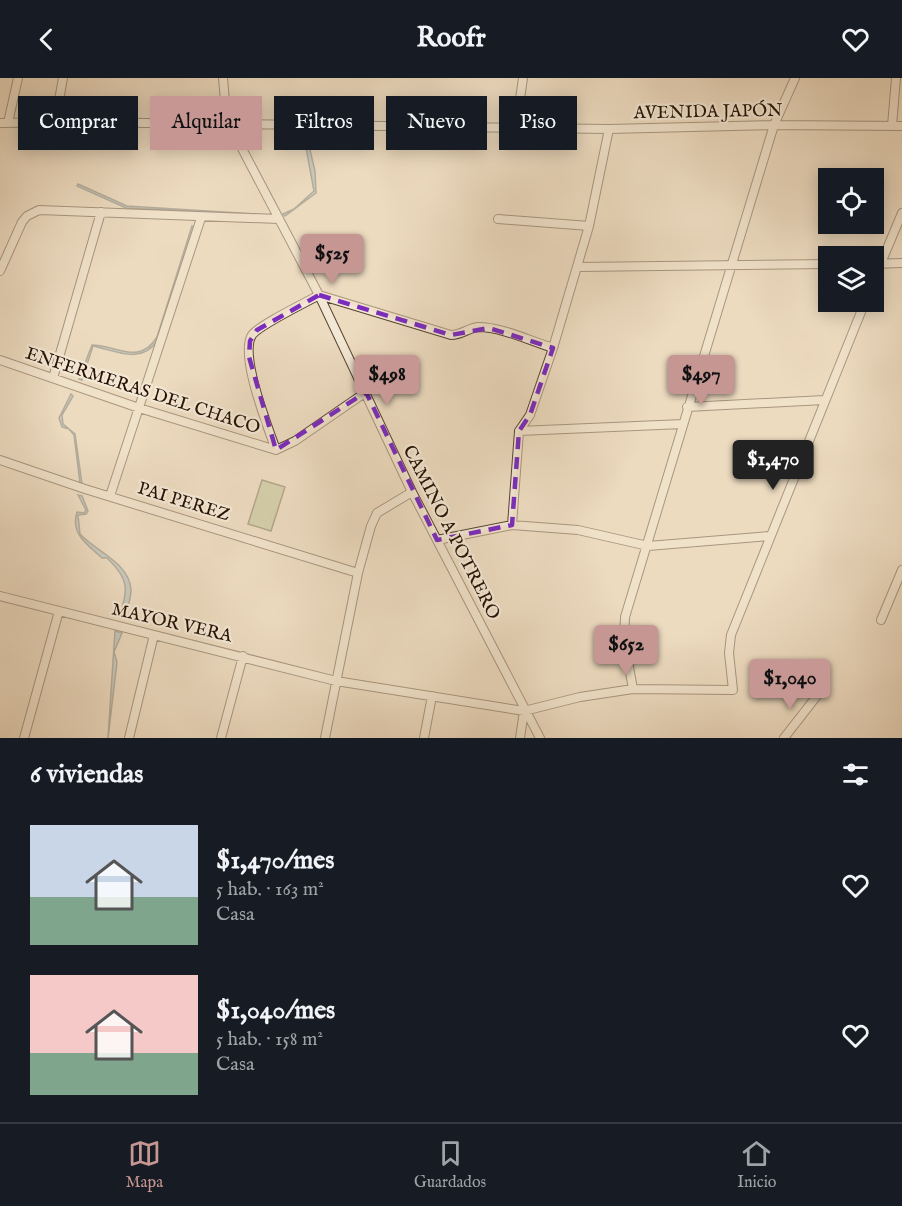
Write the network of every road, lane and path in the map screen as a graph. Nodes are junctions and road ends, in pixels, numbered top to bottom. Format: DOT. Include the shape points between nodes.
graph roads {
  1 [pos="18,78"];
  2 [pos="63,78"];
  3 [pos="223,78"];
  4 [pos="524,78"];
  5 [pos="795,78"];
  6 [pos="896,78"];
  7 [pos="60,96"];
  8 [pos="225,96"];
  9 [pos="521,96"];
  10 [pos="4,123"];
  11 [pos="774,125"];
  12 [pos="262,126"];
  13 [pos="892,126"];
  14 [pos="902,126"];
  15 [pos="499,127"];
  16 [pos="577,128"];
  17 [pos="609,129"];
  18 [pos="243,150"];
  19 [pos="101,212"];
  20 [pos="902,213"];
  21 [pos="201,218"];
  22 [pos="279,219"];
  23 [pos="498,219"];
  24 [pos="589,226"];
  25 [pos="884,249"];
  26 [pos="884,263"];
  27 [pos="902,263"];
  28 [pos="818,264"];
  29 [pos="731,266"];
  30 [pos="577,267"];
  31 [pos="0,271"];
  32 [pos="320,295"];
  33 [pos="861,312"];
  34 [pos="553,348"];
  35 [pos="0,360"];
  36 [pos="53,378"];
  37 [pos="366,392"];
  38 [pos="824,400"];
  39 [pos="687,407"];
  40 [pos="139,408"];
  41 [pos="683,424"];
  42 [pos="519,431"];
  43 [pos="276,450"];
  44 [pos="0,460"];
  45 [pos="412,492"];
  46 [pos="110,496"];
  47 [pos="512,525"];
  48 [pos="769,536"];
  49 [pos="437,540"];
  50 [pos="648,546"];
  51 [pos="902,570"];
  52 [pos="358,573"];
  53 [pos="0,596"];
  54 [pos="59,611"];
  55 [pos="880,620"];
  56 [pos="154,635"];
  57 [pos="243,656"];
  58 [pos="336,681"];
  59 [pos="633,689"];
  60 [pos="432,696"];
  61 [pos="816,697"];
  62 [pos="524,711"];
  63 [pos="24,738"];
  64 [pos="129,738"];
  65 [pos="220,738"];
  66 [pos="325,738"];
  67 [pos="423,738"];
  68 [pos="520,738"];
  69 [pos="540,738"];
  70 [pos="784,738"];
  1 -- 10 [label="street"];
  2 -- 7 [label="street"];
  3 -- 8 [label="street, CAMINO A POTRERO"];
  4 -- 9 [label="street"];
  5 -- 11 [label="street"];
  6 -- 13 [label="street"];
  11 -- 13 [label="street, AVENIDA JAPÓN"];
  11 -- 17 [label="street, AVENIDA JAPÓN"];
  11 -- 29 [label="street"];
  12 -- 15 [label="street, AVENIDA JAPÓN"];
  13 -- 14 [label="street, AVENIDA JAPÓN"];
  16 -- 17 [label="street, AVENIDA JAPÓN"];
  17 -- 24 [label="street"];
  18 -- 22 [label="street, CAMINO A POTRERO"];
  19 -- 21 [label="street"];
  19 -- 31 [label="street" via="34,211 22,222"];
  19 -- 36 [label="street"];
  20 -- 25 [label="street"];
  21 -- 22 [label="street"];
  21 -- 40 [label="street"];
  22 -- 32 [label="street, CAMINO A POTRERO"];
  23 -- 24 [label="street"];
  24 -- 30 [label="street"];
  26 -- 27 [label="street"];
  28 -- 29 [label="street"];
  29 -- 30 [label="street"];
  29 -- 39 [label="street"];
  30 -- 34 [label="street"];
  32 -- 34 [label="street" via="451,335 489,328"];
  32 -- 37 [label="street, CAMINO A POTRERO"];
  32 -- 43 [label="street" via="257,330 250,341 255,384"];
  33 -- 38 [label="street"];
  34 -- 42 [label="street" via="530,415"];
  35 -- 36 [label="street, ENFERMERAS DEL CHACO"];
  36 -- 40 [label="street, ENFERMERAS DEL CHACO"];
  37 -- 43 [label="street, ENFERMERAS DEL CHACO"];
  37 -- 45 [label="street, CAMINO A POTRERO"];
  38 -- 39 [label="street"];
  38 -- 48 [label="street"];
  39 -- 41 [label="street"];
  40 -- 43 [label="street, ENFERMERAS DEL CHACO"];
  40 -- 46 [label="street"];
  41 -- 42 [label="street"];
  41 -- 50 [label="street"];
  42 -- 47 [label="street"];
  44 -- 46 [label="street, PAI PEREZ"];
  45 -- 49 [label="street, CAMINO A POTRERO"];
  45 -- 52 [label="street" via="377,513"];
  46 -- 52 [label="street, PAI PEREZ"];
  47 -- 49 [label="street"];
  47 -- 50 [label="street" via="578,530"];
  48 -- 50 [label="street"];
  48 -- 59 [label="street" via="731,635 733,690"];
  49 -- 62 [label="street, CAMINO A POTRERO"];
  50 -- 59 [label="street" via="623,630"];
  51 -- 55 [label="street"];
  52 -- 58 [label="street"];
  53 -- 54 [label="street, MAYOR VERA"];
  54 -- 56 [label="street, MAYOR VERA"];
  54 -- 63 [label="street"];
  56 -- 57 [label="street, MAYOR VERA"];
  56 -- 64 [label="street"];
  57 -- 58 [label="street, MAYOR VERA"];
  57 -- 65 [label="street"];
  58 -- 60 [label="street, MAYOR VERA"];
  58 -- 66 [label="street"];
  59 -- 62 [label="street"];
  60 -- 62 [label="street, MAYOR VERA"];
  60 -- 67 [label="street"];
  61 -- 70 [label="street"];
  62 -- 68 [label="street"];
  62 -- 69 [label="street, CAMINO A POTRERO"];
}
